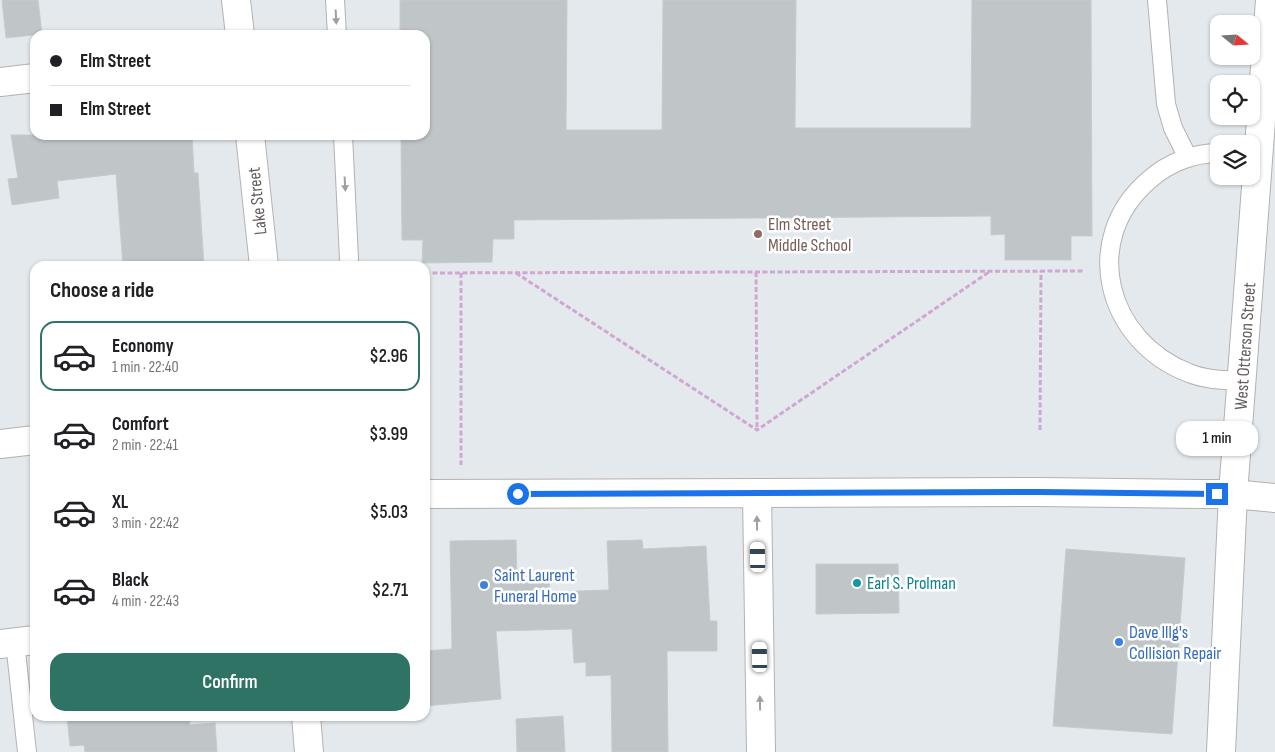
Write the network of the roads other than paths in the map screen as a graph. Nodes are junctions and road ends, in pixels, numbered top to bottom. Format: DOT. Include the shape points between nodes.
graph roads {
  1 [pos="236,0"];
  2 [pos="335,0"];
  3 [pos="1157,0"];
  4 [pos="1270,0"];
  5 [pos="239,30"];
  6 [pos="337,30"];
  7 [pos="1270,68"];
  8 [pos="30,79"];
  9 [pos="0,82"];
  10 [pos="1258,135"];
  11 [pos="251,140"];
  12 [pos="343,140"];
  13 [pos="1210,153"];
  14 [pos="1188,158"];
  15 [pos="1253,185"];
  16 [pos="263,261"];
  17 [pos="349,261"];
  18 [pos="1242,381"];
  19 [pos="30,441"];
  20 [pos="0,444"];
  21 [pos="756,493"];
  22 [pos="430,494"];
  23 [pos="1233,494"];
  24 [pos="1275,498"];
  25 [pos="17,642"];
  26 [pos="306,721"];
  27 [pos="26,752"];
  28 [pos="309,752"];
  29 [pos="761,752"];
  30 [pos="1221,752"];
  1 -- 5 [label="street"];
  2 -- 6 [label="lane, one-way"];
  3 -- 14 [label="lane" via="1166,104 1173,128"];
  4 -- 7 [label="street, West Otterson Street"];
  7 -- 10 [label="street, West Otterson Street"];
  8 -- 9 [label="street"];
  11 -- 16 [label="street, Lake Street"];
  12 -- 17 [label="lane, one-way"];
  13 -- 14 [label="lane"];
  14 -- 18 [label="lane" via="1156,174 1135,193 1122,213 1111,248 1113,294 1129,327 1143,344 1170,365 1190,374"];
  15 -- 18 [label="street, West Otterson Street"];
  18 -- 23 [label="street, West Otterson Street"];
  19 -- 20 [label="street"];
  21 -- 22 [label="street"];
  21 -- 23 [label="street"];
  29 -- 21 [label="street, one-way"];
  23 -- 24 [label="street"];
  23 -- 30 [label="street, West Otterson Street"];
  25 -- 27 [label="lane"];
  26 -- 28 [label="street"];
}
